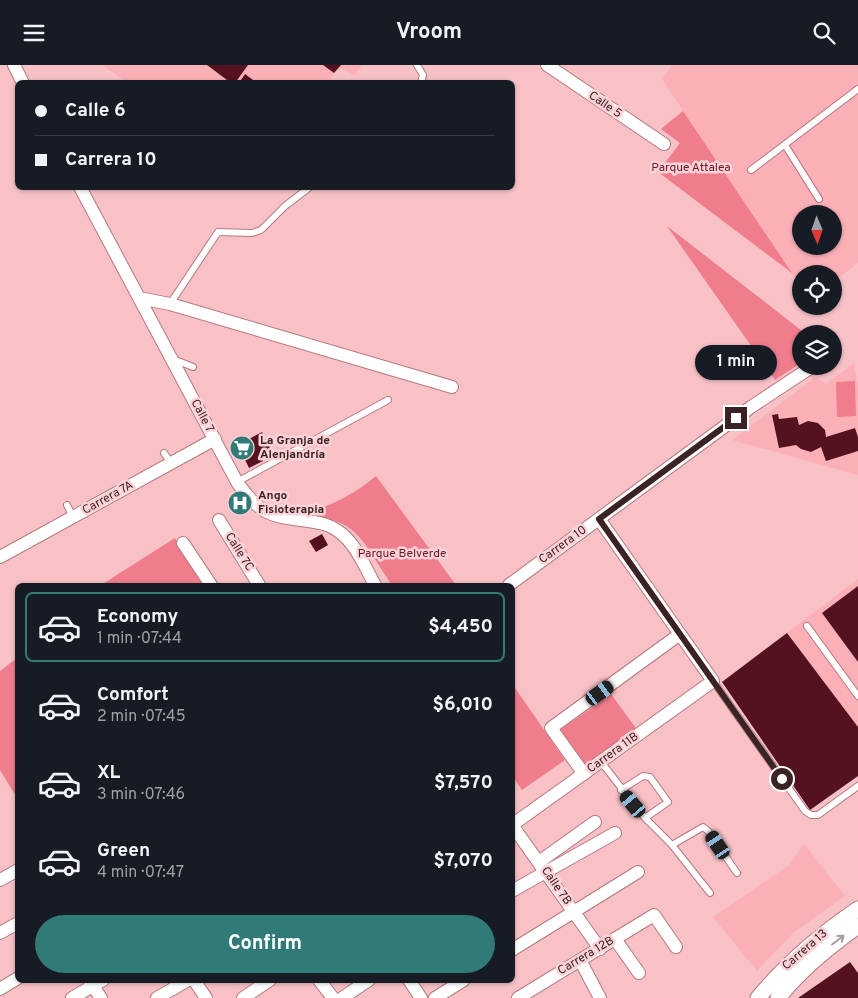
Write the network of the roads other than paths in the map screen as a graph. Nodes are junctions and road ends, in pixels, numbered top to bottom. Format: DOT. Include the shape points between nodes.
graph roads {
  1 [pos="14,65"];
  2 [pos="416,65"];
  3 [pos="547,65"];
  4 [pos="22,80"];
  5 [pos="422,80"];
  6 [pos="858,89"];
  7 [pos="664,144"];
  8 [pos="785,145"];
  9 [pos="751,170"];
  10 [pos="82,190"];
  11 [pos="306,190"];
  12 [pos="819,199"];
  13 [pos="139,298"];
  14 [pos="170,304"];
  15 [pos="172,359"];
  16 [pos="193,367"];
  17 [pos="799,375"];
  18 [pos="452,387"];
  19 [pos="388,400"];
  20 [pos="215,439"];
  21 [pos="237,483"];
  22 [pos="67,505"];
  23 [pos="73,517"];
  24 [pos="599,519"];
  25 [pos="218,520"];
  26 [pos="183,543"];
  27 [pos="0,557"];
  28 [pos="210,583"];
  29 [pos="258,583"];
  30 [pos="374,583"];
  31 [pos="512,583"];
  32 [pos="807,626"];
  33 [pos="680,634"];
  34 [pos="713,681"];
  35 [pos="858,696"];
  36 [pos="600,762"];
  37 [pos="584,774"];
  38 [pos="858,786"];
  39 [pos="621,790"];
  40 [pos="645,818"];
  41 [pos="595,822"];
  42 [pos="515,824"];
  43 [pos="515,828"];
  44 [pos="615,833"];
  45 [pos="672,845"];
  46 [pos="542,867"];
  47 [pos="638,872"];
  48 [pos="737,873"];
  49 [pos="15,875"];
  50 [pos="0,880"];
  51 [pos="515,889"];
  52 [pos="710,893"];
  53 [pos="858,909"];
  54 [pos="574,912"];
  55 [pos="15,925"];
  56 [pos="858,926"];
  57 [pos="0,933"];
  58 [pos="615,939"];
  59 [pos="676,947"];
  60 [pos="515,948"];
  61 [pos="600,949"];
  62 [pos="580,960"];
  63 [pos="639,973"];
  64 [pos="15,980"];
  65 [pos="94,983"];
  66 [pos="95,983"];
  67 [pos="183,983"];
  68 [pos="196,983"];
  69 [pos="266,983"];
  70 [pos="321,983"];
  71 [pos="364,983"];
  72 [pos="411,983"];
  73 [pos="459,983"];
  74 [pos="0,989"];
  75 [pos="536,993"];
  76 [pos="72,998"];
  77 [pos="101,998"];
  78 [pos="157,998"];
  79 [pos="206,998"];
  80 [pos="243,998"];
  81 [pos="333,998"];
  82 [pos="342,998"];
  83 [pos="421,998"];
  84 [pos="435,998"];
  85 [pos="518,998"];
  86 [pos="600,998"];
  87 [pos="758,998"];
  88 [pos="778,998"];
  1 -- 4 [label="street"];
  2 -- 5 [label="lane" via="423,75"];
  3 -- 7 [label="street, Calle 5"];
  6 -- 8 [label="lane"];
  8 -- 9 [label="lane"];
  8 -- 12 [label="lane"];
  10 -- 13 [label="street, Calle 7"];
  11 -- 14 [label="lane" via="261,229 252,233 218,232"];
  13 -- 14 [label="street"];
  13 -- 15 [label="street, Calle 7"];
  14 -- 18 [label="street"];
  15 -- 16 [label="lane"];
  15 -- 20 [label="street, Calle 7"];
  17 -- 24 [label="street, Carrera 10"];
  19 -- 21 [label="lane"];
  20 -- 21 [label="street, Calle 7"];
  20 -- 23 [label="street, Carrera 7A" via="168,458"];
  21 -- 30 [label="street, Calle 7" via="262,511 320,523 337,530 349,541"];
  22 -- 23 [label="lane"];
  23 -- 27 [label="street, Carrera 7A"];
  24 -- 31 [label="street, Carrera 10"];
  24 -- 33 [label="street"];
  25 -- 29 [label="street, Calle 7C"];
  26 -- 28 [label="street"];
  32 -- 35 [label="lane"];
  33 -- 34 [label="street"];
  33 -- 37 [label="street" via="551,728"];
  34 -- 36 [label="street, Carrera 11B"];
  34 -- 38 [label="lane" via="805,811 818,815"];
  36 -- 37 [label="street, Carrera 11B"];
  36 -- 39 [label="lane"];
  37 -- 42 [label="street, Carrera 11B"];
  39 -- 40 [label="lane"];
  39 -- 40 [label="lane" via="643,776 650,777 668,802"];
  40 -- 45 [label="lane"];
  41 -- 46 [label="street"];
  43 -- 46 [label="street, Calle 7B"];
  44 -- 46 [label="street"];
  45 -- 48 [label="lane" via="703,827"];
  45 -- 52 [label="lane"];
  46 -- 51 [label="street"];
  46 -- 54 [label="street, Calle 7B"];
  47 -- 54 [label="street"];
  49 -- 50 [label="street"];
  53 -- 87 [label="street, Carrera 13" via="831,927 781,970"];
  54 -- 60 [label="street"];
  54 -- 61 [label="street, Calle 7B"];
  55 -- 57 [label="street"];
  88 -- 56 [label="street, Carrera 13, one-way" via="816,957"];
  58 -- 59 [label="street, Carrera 12B" via="654,915"];
  58 -- 61 [label="street, Carrera 12B"];
  58 -- 63 [label="street"];
  61 -- 62 [label="street, Carrera 12B"];
  62 -- 75 [label="street, Carrera 12B"];
  62 -- 86 [label="street"];
  64 -- 74 [label="street"];
  65 -- 76 [label="street"];
  66 -- 77 [label="street"];
  67 -- 78 [label="street"];
  68 -- 79 [label="street"];
  69 -- 80 [label="street"];
  70 -- 81 [label="street"];
  71 -- 82 [label="street"];
  72 -- 83 [label="street"];
  73 -- 84 [label="street"];
  75 -- 85 [label="street, Carrera 12B"];
}
